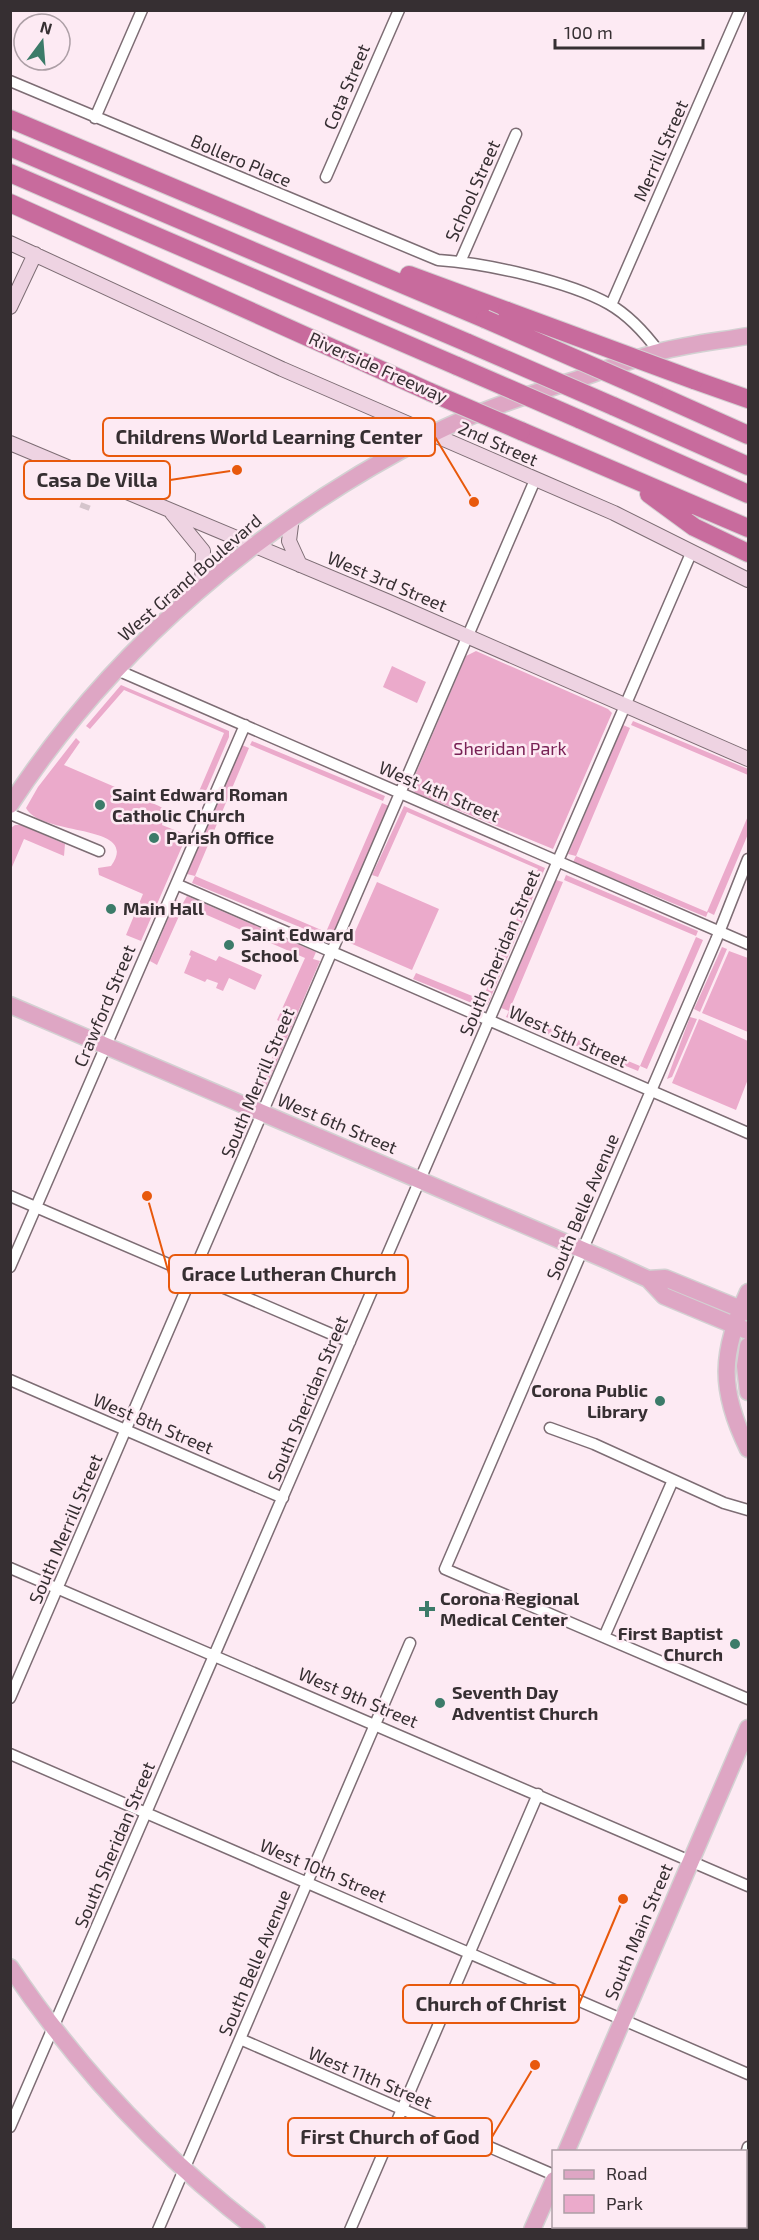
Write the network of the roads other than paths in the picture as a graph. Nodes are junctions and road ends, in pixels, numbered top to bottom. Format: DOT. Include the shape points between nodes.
graph roads {
  1 [pos="142,10"];
  2 [pos="399,10"];
  3 [pos="740,10"];
  4 [pos="10,81"];
  5 [pos="95,118"];
  6 [pos="10,119"];
  7 [pos="516,134"];
  8 [pos="10,147"];
  9 [pos="121,166"];
  10 [pos="10,173"];
  11 [pos="326,177"];
  12 [pos="10,202"];
  13 [pos="10,243"];
  14 [pos="35,254"];
  15 [pos="460,262"];
  16 [pos="611,305"];
  17 [pos="10,307"];
  18 [pos="748,336"];
  19 [pos="659,352"];
  20 [pos="748,399"];
  21 [pos="431,434"];
  22 [pos="748,435"];
  23 [pos="10,443"];
  24 [pos="748,466"];
  25 [pos="620,474"];
  26 [pos="535,480"];
  27 [pos="748,494"];
  28 [pos="169,509"];
  29 [pos="292,517"];
  30 [pos="748,528"];
  31 [pos="253,544"];
  32 [pos="692,551"];
  33 [pos="748,554"];
  34 [pos="300,565"];
  35 [pos="748,580"];
  36 [pos="202,589"];
  37 [pos="466,636"];
  38 [pos="117,670"];
  39 [pos="624,704"];
  40 [pos="244,725"];
  41 [pos="748,759"];
  42 [pos="401,793"];
  43 [pos="10,805"];
  44 [pos="10,814"];
  45 [pos="99,851"];
  46 [pos="748,859"];
  47 [pos="558,861"];
  48 [pos="176,884"];
  49 [pos="720,931"];
  50 [pos="748,944"];
  51 [pos="333,951"];
  52 [pos="10,1005"];
  53 [pos="489,1020"];
  54 [pos="106,1046"];
  55 [pos="650,1092"];
  56 [pos="263,1114"];
  57 [pos="748,1133"];
  58 [pos="420,1181"];
  59 [pos="10,1196"];
  60 [pos="36,1207"];
  61 [pos="582,1250"];
  62 [pos="10,1267"];
  63 [pos="194,1275"];
  64 [pos="648,1279"];
  65 [pos="748,1292"];
  66 [pos="745,1310"];
  67 [pos="742,1328"];
  68 [pos="350,1342"];
  69 [pos="748,1346"];
  70 [pos="10,1380"];
  71 [pos="748,1392"];
  72 [pos="550,1428"];
  73 [pos="126,1431"];
  74 [pos="748,1449"];
  75 [pos="673,1480"];
  76 [pos="283,1498"];
  77 [pos="748,1510"];
  78 [pos="10,1568"];
  79 [pos="58,1589"];
  80 [pos="604,1637"];
  81 [pos="410,1643"];
  82 [pos="215,1654"];
  83 [pos="10,1698"];
  84 [pos="748,1699"];
  85 [pos="376,1724"];
  86 [pos="748,1728"];
  87 [pos="10,1754"];
  88 [pos="538,1794"];
  89 [pos="147,1813"];
  90 [pos="691,1861"];
  91 [pos="308,1882"];
  92 [pos="748,1886"];
  93 [pos="470,1952"];
  94 [pos="10,1967"];
  95 [pos="622,2020"];
  96 [pos="54,2027"];
  97 [pos="240,2039"];
  98 [pos="748,2074"];
  99 [pos="402,2110"];
  100 [pos="10,2127"];
  101 [pos="566,2150"];
  102 [pos="184,2169"];
  103 [pos="552,2176"];
  104 [pos="552,2182"];
  105 [pos="158,2229"];
  106 [pos="257,2229"];
  107 [pos="350,2229"];
  108 [pos="532,2229"];
  1 -- 5 [label="street"];
  2 -- 11 [label="street, Cota Street"];
  3 -- 16 [label="street, Merrill Street"];
  4 -- 5 [label="street, Bollero Place"];
  5 -- 15 [label="street, Bollero Place" via="438,260"];
  6 -- 9 [label="highway"];
  7 -- 15 [label="street, School Street"];
  8 -- 24 [label="highway, bridge"];
  9 -- 20 [label="highway, bridge"];
  9 -- 22 [label="highway, bridge"];
  10 -- 27 [label="highway, bridge"];
  12 -- 25 [label="highway, Riverside Freeway, bridge"];
  13 -- 14 [label="street, 2nd Street"];
  14 -- 17 [label="street"];
  14 -- 21 [label="street, 2nd Street"];
  15 -- 16 [label="street, Bollero Place" via="561,285"];
  16 -- 19 [label="street, Bollero Place" via="642,328"];
  18 -- 19 [label="main road, West Grand Boulevard"];
  19 -- 21 [label="main road, West Grand Boulevard" via="505,403"];
  21 -- 26 [label="street, 2nd Street"];
  21 -- 29 [label="main road, West Grand Boulevard" via="338,486"];
  23 -- 28 [label="street, West 3rd Street"];
  25 -- 30 [label="highway, Riverside Freeway"];
  25 -- 33 [label="highway" via="694,527"];
  26 -- 32 [label="street, 2nd Street"];
  26 -- 37 [label="street, South Merrill Street"];
  28 -- 31 [label="street, West 3rd Street"];
  28 -- 36 [label="street" via="203,551"];
  29 -- 31 [label="main road, West Grand Boulevard"];
  29 -- 34 [label="street" via="289,541"];
  31 -- 34 [label="street, West 3rd Street"];
  31 -- 36 [label="main road, West Grand Boulevard"];
  32 -- 35 [label="street, 2nd Street"];
  32 -- 39 [label="street, South Sheridan Street"];
  34 -- 37 [label="street, West 3rd Street"];
  36 -- 38 [label="main road, West Grand Boulevard"];
  37 -- 39 [label="street, West 3rd Street"];
  37 -- 42 [label="street, South Merrill Street"];
  38 -- 40 [label="street, West 4th Street"];
  38 -- 43 [label="main road, West Grand Boulevard" via="57,739"];
  39 -- 41 [label="street, West 3rd Street"];
  39 -- 47 [label="street, South Sheridan Street"];
  40 -- 42 [label="street, West 4th Street"];
  40 -- 48 [label="street, Crawford Street"];
  42 -- 47 [label="street, West 4th Street"];
  42 -- 51 [label="street, South Merrill Street"];
  44 -- 45 [label="street"];
  46 -- 49 [label="street, South Belle Avenue"];
  47 -- 49 [label="street, West 4th Street"];
  47 -- 53 [label="street, South Sheridan Street"];
  48 -- 51 [label="street, West 5th Street"];
  48 -- 54 [label="street, Crawford Street"];
  49 -- 50 [label="street, West 4th Street"];
  49 -- 55 [label="street, South Belle Avenue"];
  51 -- 53 [label="street, West 5th Street"];
  51 -- 56 [label="street, South Merrill Street"];
  52 -- 54 [label="main road, West 6th Street"];
  53 -- 55 [label="street, West 5th Street"];
  53 -- 58 [label="street, South Sheridan Street"];
  54 -- 56 [label="main road, West 6th Street"];
  54 -- 60 [label="street, Crawford Street"];
  55 -- 57 [label="street, West 5th Street"];
  55 -- 61 [label="street, South Belle Avenue"];
  56 -- 58 [label="main road, West 6th Street"];
  56 -- 63 [label="street, South Merrill Street"];
  58 -- 61 [label="main road, West 6th Street"];
  58 -- 68 [label="street, South Sheridan Street"];
  59 -- 60 [label="street"];
  60 -- 62 [label="street, Crawford Street"];
  60 -- 63 [label="street"];
  61 -- 64 [label="main road, West 6th Street"];
  61 -- 80 [label="street, South Belle Avenue" via="445,1569"];
  63 -- 68 [label="street"];
  63 -- 73 [label="street, South Merrill Street"];
  64 -- 66 [label="main road, West 6th Street" via="665,1278"];
  64 -- 67 [label="main road, West 6th Street" via="663,1296"];
  65 -- 66 [label="main road"];
  66 -- 67 [label="main road"];
  67 -- 74 [label="main road" via="729,1340 725,1366 729,1401"];
  68 -- 76 [label="street, South Sheridan Street"];
  69 -- 71 [label="main road"];
  70 -- 73 [label="street, West 8th Street"];
  72 -- 75 [label="street"];
  73 -- 76 [label="street, West 8th Street"];
  73 -- 79 [label="street, South Merrill Street"];
  75 -- 77 [label="street"];
  75 -- 80 [label="street"];
  76 -- 82 [label="street, South Sheridan Street"];
  78 -- 79 [label="street, West 9th Street"];
  79 -- 82 [label="street, West 9th Street"];
  79 -- 83 [label="street, South Merrill Street"];
  80 -- 84 [label="street"];
  81 -- 85 [label="street, South Belle Avenue"];
  82 -- 85 [label="street, West 9th Street"];
  82 -- 89 [label="street, South Sheridan Street"];
  85 -- 88 [label="street, West 9th Street"];
  85 -- 91 [label="street, South Belle Avenue"];
  86 -- 90 [label="main road, South Main Street"];
  87 -- 89 [label="street, West 10th Street"];
  88 -- 90 [label="street, West 9th Street"];
  88 -- 93 [label="street"];
  89 -- 91 [label="street, West 10th Street"];
  89 -- 96 [label="street, South Sheridan Street"];
  90 -- 92 [label="street, West 9th Street"];
  90 -- 95 [label="main road, South Main Street"];
  91 -- 93 [label="street, West 10th Street"];
  91 -- 97 [label="street, South Belle Avenue"];
  93 -- 95 [label="street, West 10th Street"];
  93 -- 99 [label="street"];
  94 -- 96 [label="main road"];
  95 -- 98 [label="street, West 10th Street"];
  95 -- 101 [label="main road, South Main Street"];
  96 -- 100 [label="street, South Sheridan Street"];
  96 -- 102 [label="main road" via="121,2107"];
  97 -- 99 [label="street, West 11th Street"];
  97 -- 102 [label="street, South Belle Avenue"];
  99 -- 103 [label="street, West 11th Street"];
  99 -- 107 [label="street"];
  102 -- 105 [label="street, South Belle Avenue"];
  102 -- 106 [label="main road"];
  104 -- 108 [label="main road"];
}
